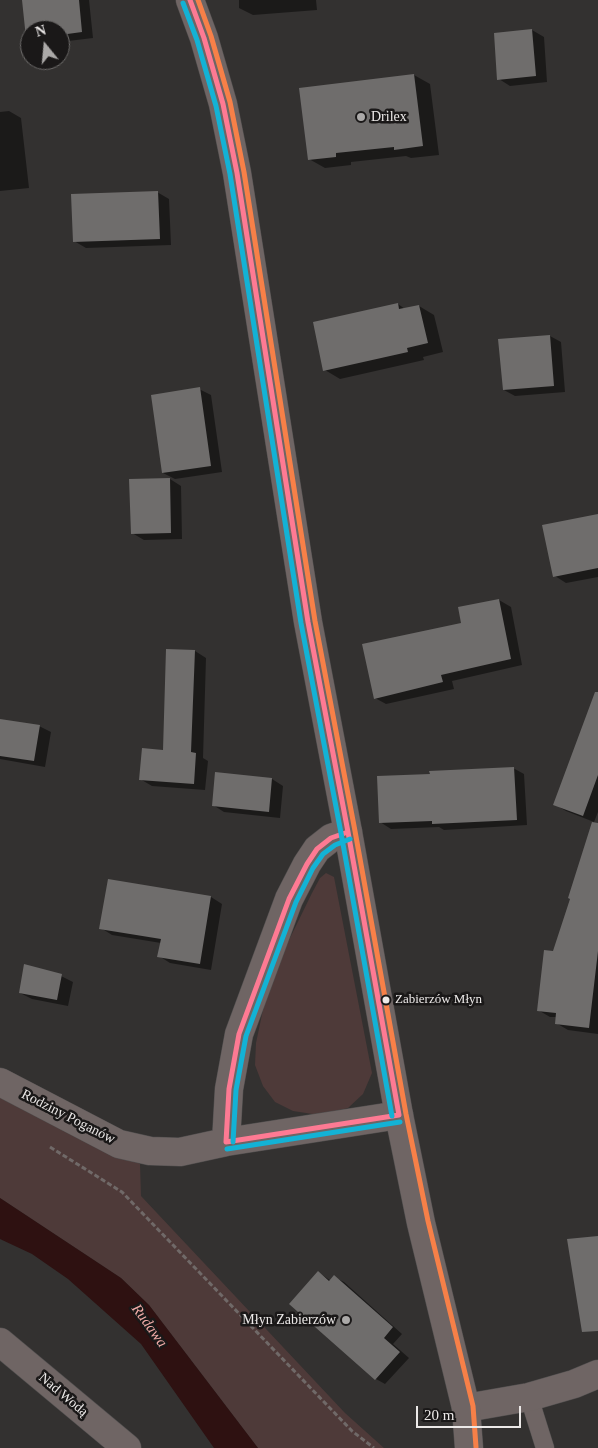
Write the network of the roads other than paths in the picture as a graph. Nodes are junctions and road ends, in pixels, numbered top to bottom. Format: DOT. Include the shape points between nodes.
graph roads {
  1 [pos="190,0"];
  2 [pos="348,832"];
  3 [pos="0,1082"];
  4 [pos="399,1115"];
  5 [pos="226,1142"];
  6 [pos="0,1342"];
  7 [pos="598,1374"];
  8 [pos="529,1397"];
  9 [pos="466,1408"];
  10 [pos="126,1448"];
  11 [pos="469,1448"];
  12 [pos="546,1448"];
  1 -- 2 [label="street" via="223,104 237,173 308,622"];
  2 -- 4 [label="street"];
  2 -- 5 [label="street" via="331,838 317,849 289,899 239,1034"];
  3 -- 5 [label="street, Rodziny Poganów" via="119,1144 150,1152 180,1152"];
  4 -- 5 [label="street, Rodziny Poganów"];
  4 -- 9 [label="street" via="421,1223"];
  6 -- 10 [label="street, Nad Wodą"];
  7 -- 8 [label="street"];
  8 -- 9 [label="street"];
  8 -- 12 [label="lane"];
  9 -- 11 [label="street"];
}
